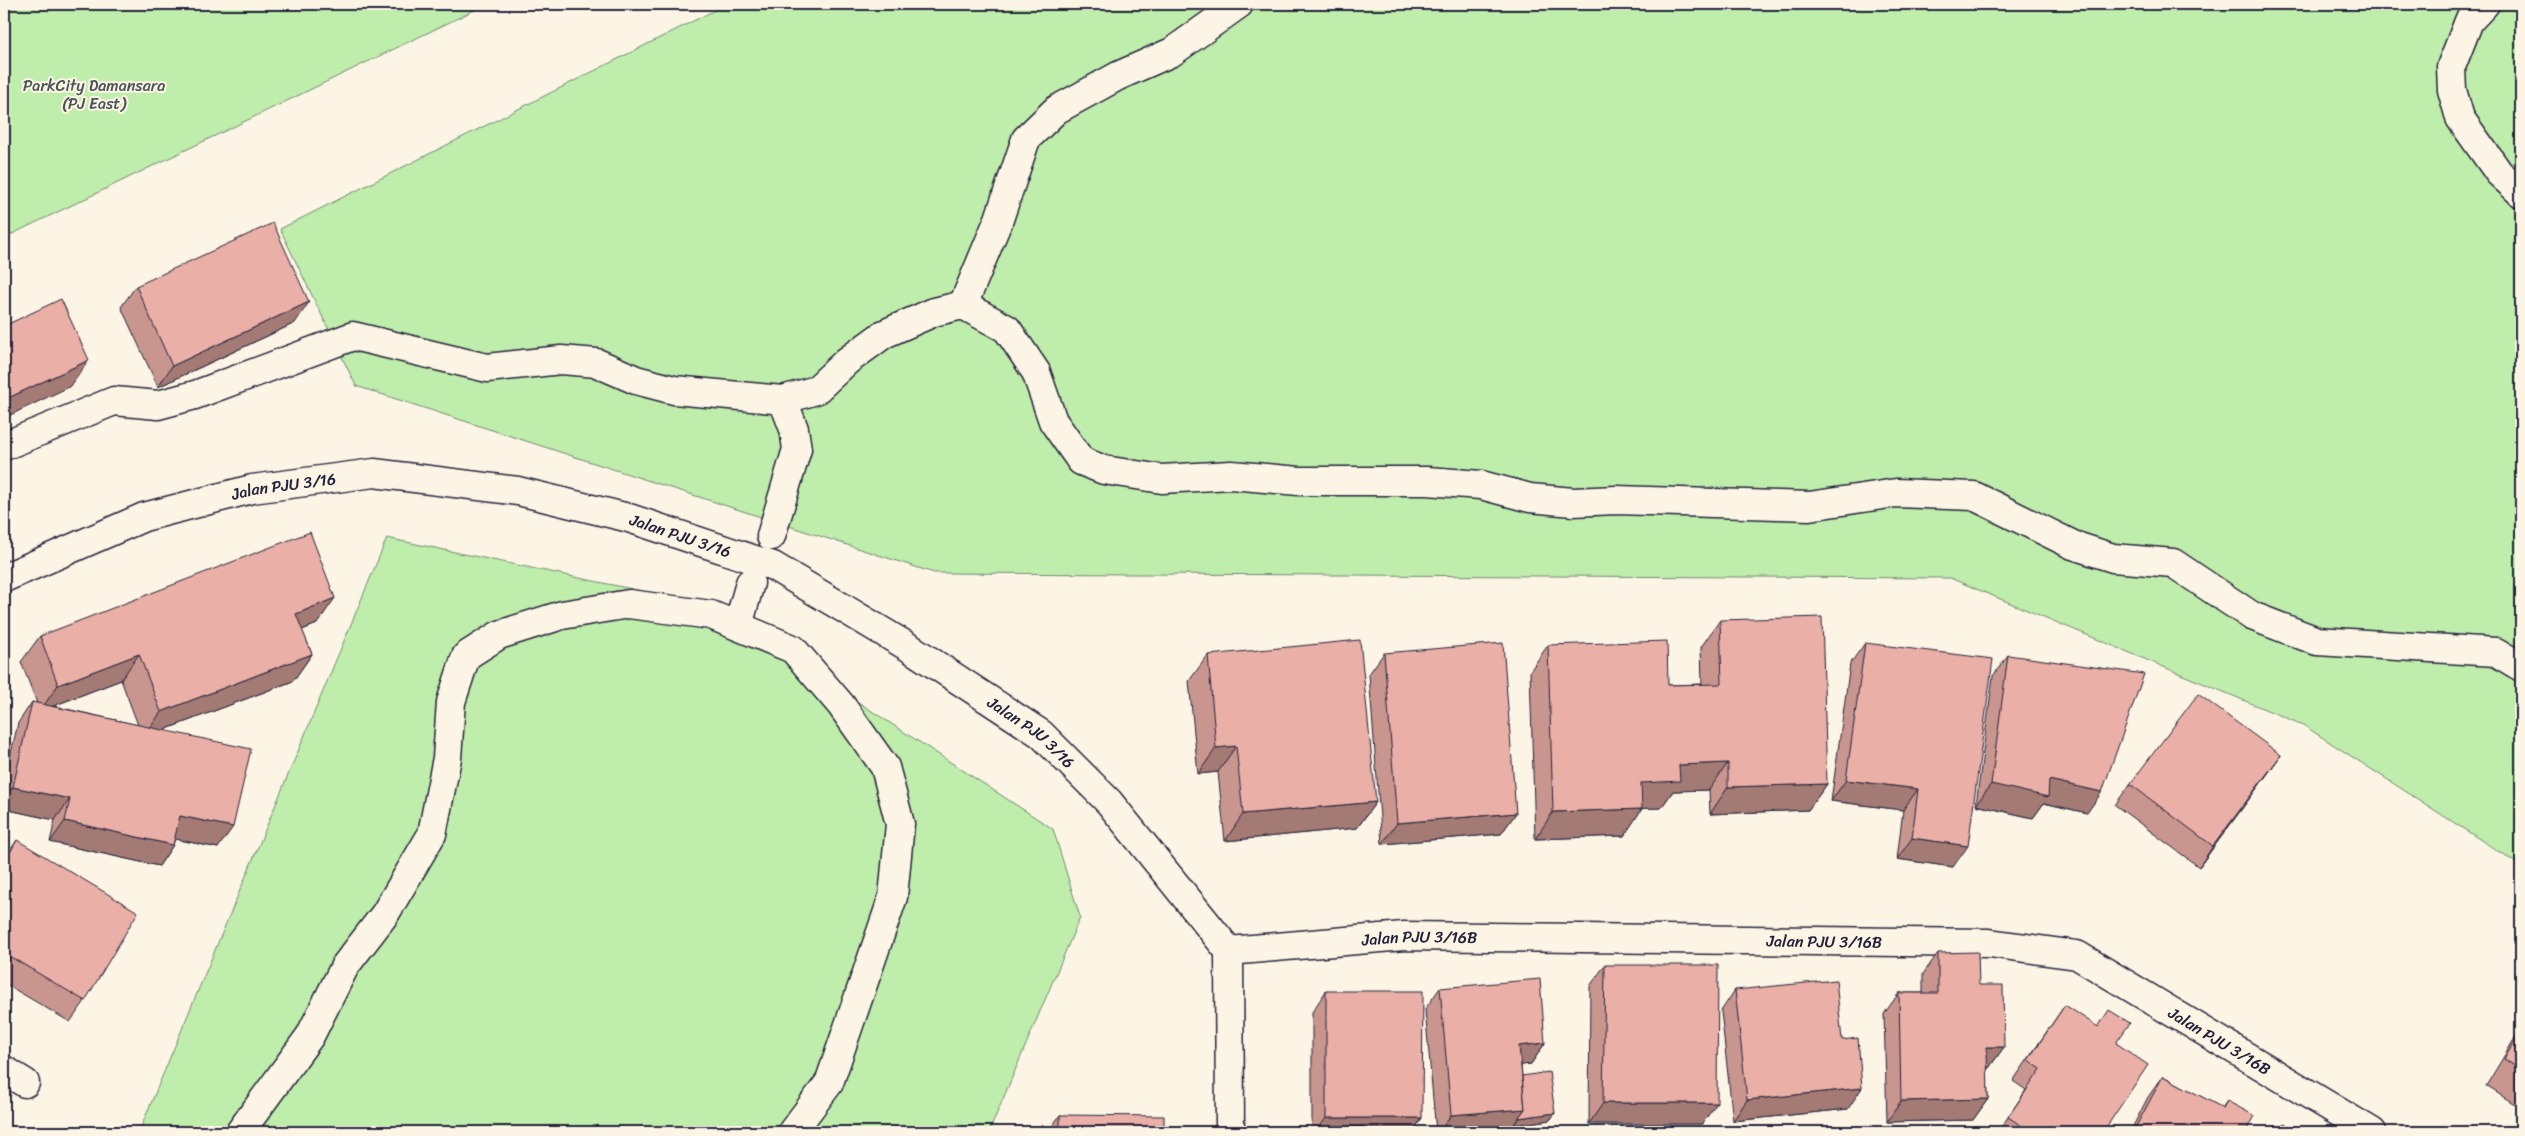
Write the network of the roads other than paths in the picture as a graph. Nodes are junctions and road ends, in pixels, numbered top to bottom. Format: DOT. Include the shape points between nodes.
graph roads {
  1 [pos="1239,4"];
  2 [pos="2485,4"];
  3 [pos="2521,193"];
  4 [pos="963,305"];
  5 [pos="783,400"];
  6 [pos="4,446"];
  7 [pos="771,536"];
  8 [pos="4,578"];
  9 [pos="750,583"];
  10 [pos="738,626"];
  11 [pos="2521,667"];
  12 [pos="1229,952"];
  13 [pos="240,1132"];
  14 [pos="792,1132"];
  15 [pos="1230,1132"];
  16 [pos="2372,1132"];
  1 -- 4 [label="street" via="1172,52 1118,76 1056,110 1026,139 999,218"];
  2 -- 3 [label="street" via="2469,21 2451,67 2452,90 2460,118 2499,173"];
  4 -- 5 [label="street" via="934,312 884,334 847,361 816,390"];
  4 -- 11 [label="street" via="1007,329 1036,372 1053,421 1082,461 1104,470 1162,479 1231,475 1299,480 1427,481 1481,485 1530,498 1573,502 1616,500 1809,506 1896,493 1974,496 2073,545 2113,558 2173,563 2252,616 2317,641 2496,652"];
  5 -- 6 [label="street" via="674,390 636,380 597,363 561,360 487,368 353,336 204,392 158,405 114,401"];
  5 -- 7 [label="street" via="794,429 797,449"];
  8 -- 12 [label="street, Jalan PJU 3/16" via="144,518 252,489 374,473 518,491 629,518 773,566 910,648 1041,734 1110,802"];
  9 -- 10 [label="street"];
  10 -- 13 [label="street" via="711,615 629,604 562,615 499,635 466,656 451,702 447,758 432,834 385,914 345,966 310,1036"];
  10 -- 14 [label="street" via="793,649 841,705 884,767 900,824 893,897 830,1083"];
  12 -- 15 [label="street"];
  12 -- 16 [label="street, Jalan PJU 3/16B" via="1404,936 1989,943 2078,955"];
}
